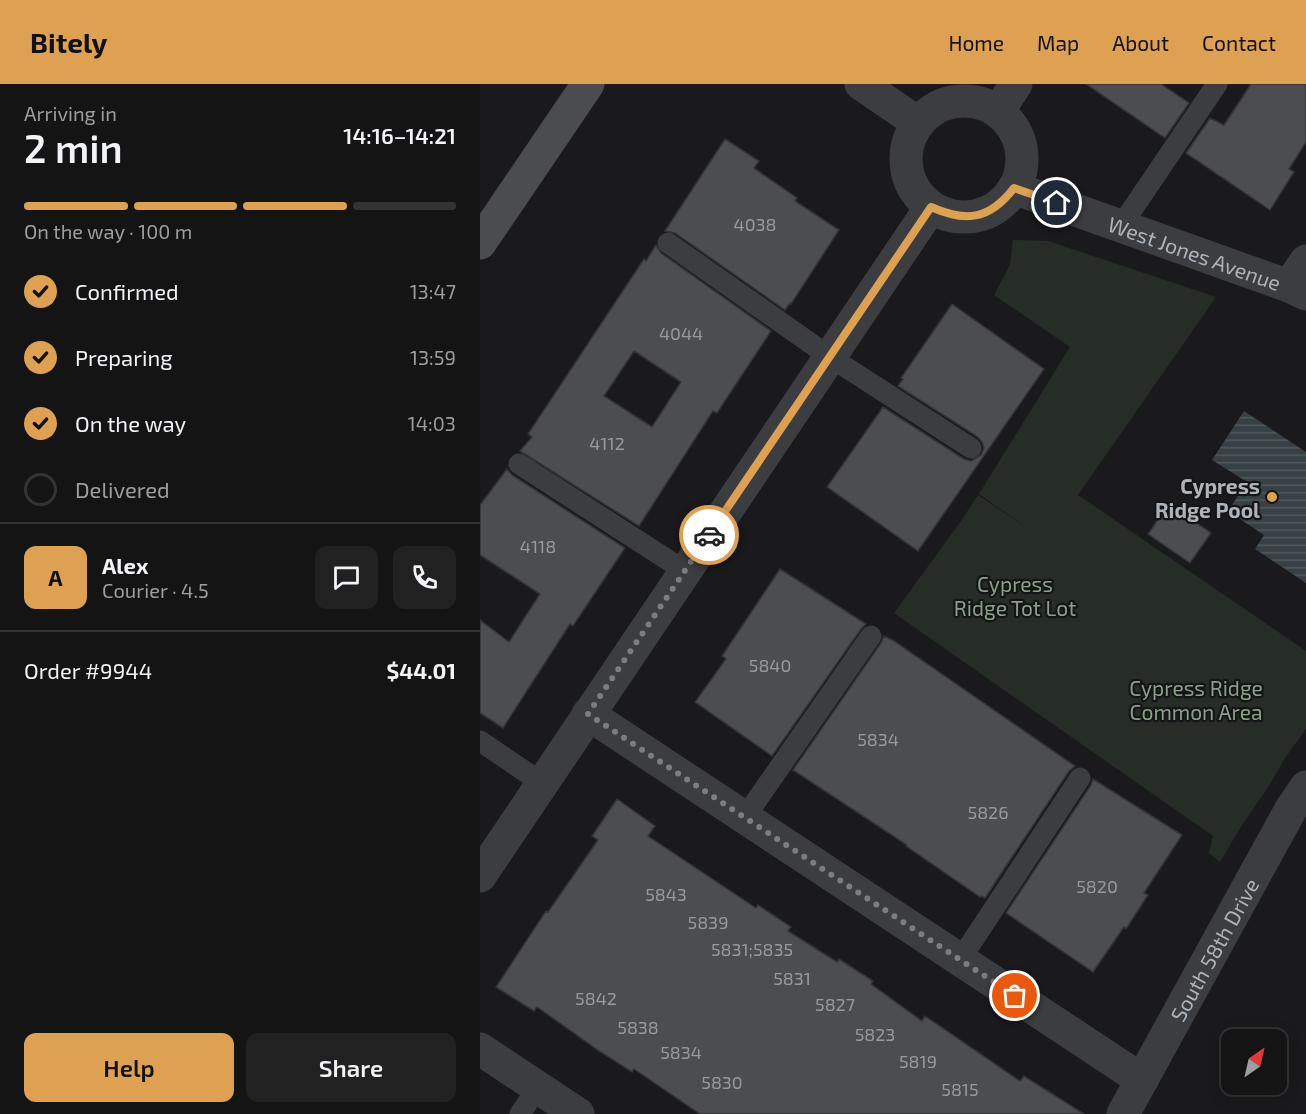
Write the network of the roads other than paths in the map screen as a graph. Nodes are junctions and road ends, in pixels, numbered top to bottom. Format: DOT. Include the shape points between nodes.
graph roads {
  1 [pos="588,84"];
  2 [pos="861,84"];
  3 [pos="1016,84"];
  4 [pos="1217,84"];
  5 [pos="998,111"];
  6 [pos="918,123"];
  7 [pos="1014,188"];
  8 [pos="931,207"];
  9 [pos="1121,226"];
  10 [pos="480,243"];
  11 [pos="668,243"];
  12 [pos="1301,280"];
  13 [pos="830,357"];
  14 [pos="971,448"];
  15 [pos="519,464"];
  16 [pos="685,571"];
  17 [pos="871,636"];
  18 [pos="588,714"];
  19 [pos="480,741"];
  20 [pos="1080,778"];
  21 [pos="542,783"];
  22 [pos="1301,805"];
  23 [pos="745,817"];
  24 [pos="480,876"];
  25 [pos="960,960"];
  26 [pos="480,1049"];
  27 [pos="1142,1080"];
  28 [pos="538,1087"];
  29 [pos="520,1114"];
  30 [pos="578,1114"];
  31 [pos="1123,1114"];
  1 -- 10 [label="main road"];
  2 -- 6 [label="street"];
  3 -- 5 [label="street"];
  4 -- 9 [label="lane"];
  5 -- 6 [label="street" via="965,100 947,103"];
  5 -- 7 [label="street" via="1010,123 1022,155 1021,172"];
  6 -- 8 [label="street" via="909,139 906,158 909,177"];
  7 -- 8 [label="street" via="1003,203 986,213 968,217 948,215"];
  7 -- 9 [label="street, West Jones Avenue"];
  8 -- 13 [label="street"];
  9 -- 12 [label="street, West Jones Avenue"];
  11 -- 13 [label="lane"];
  13 -- 14 [label="lane"];
  13 -- 16 [label="street"];
  15 -- 16 [label="lane"];
  16 -- 18 [label="street"];
  17 -- 23 [label="lane"];
  18 -- 21 [label="street"];
  18 -- 23 [label="street"];
  19 -- 21 [label="lane"];
  20 -- 25 [label="lane"];
  21 -- 24 [label="street"];
  22 -- 27 [label="street, South 58th Drive"];
  23 -- 25 [label="street"];
  25 -- 27 [label="street"];
  26 -- 28 [label="street"];
  27 -- 31 [label="street, South 58th Drive"];
  28 -- 29 [label="lane"];
  28 -- 30 [label="street"];
}
